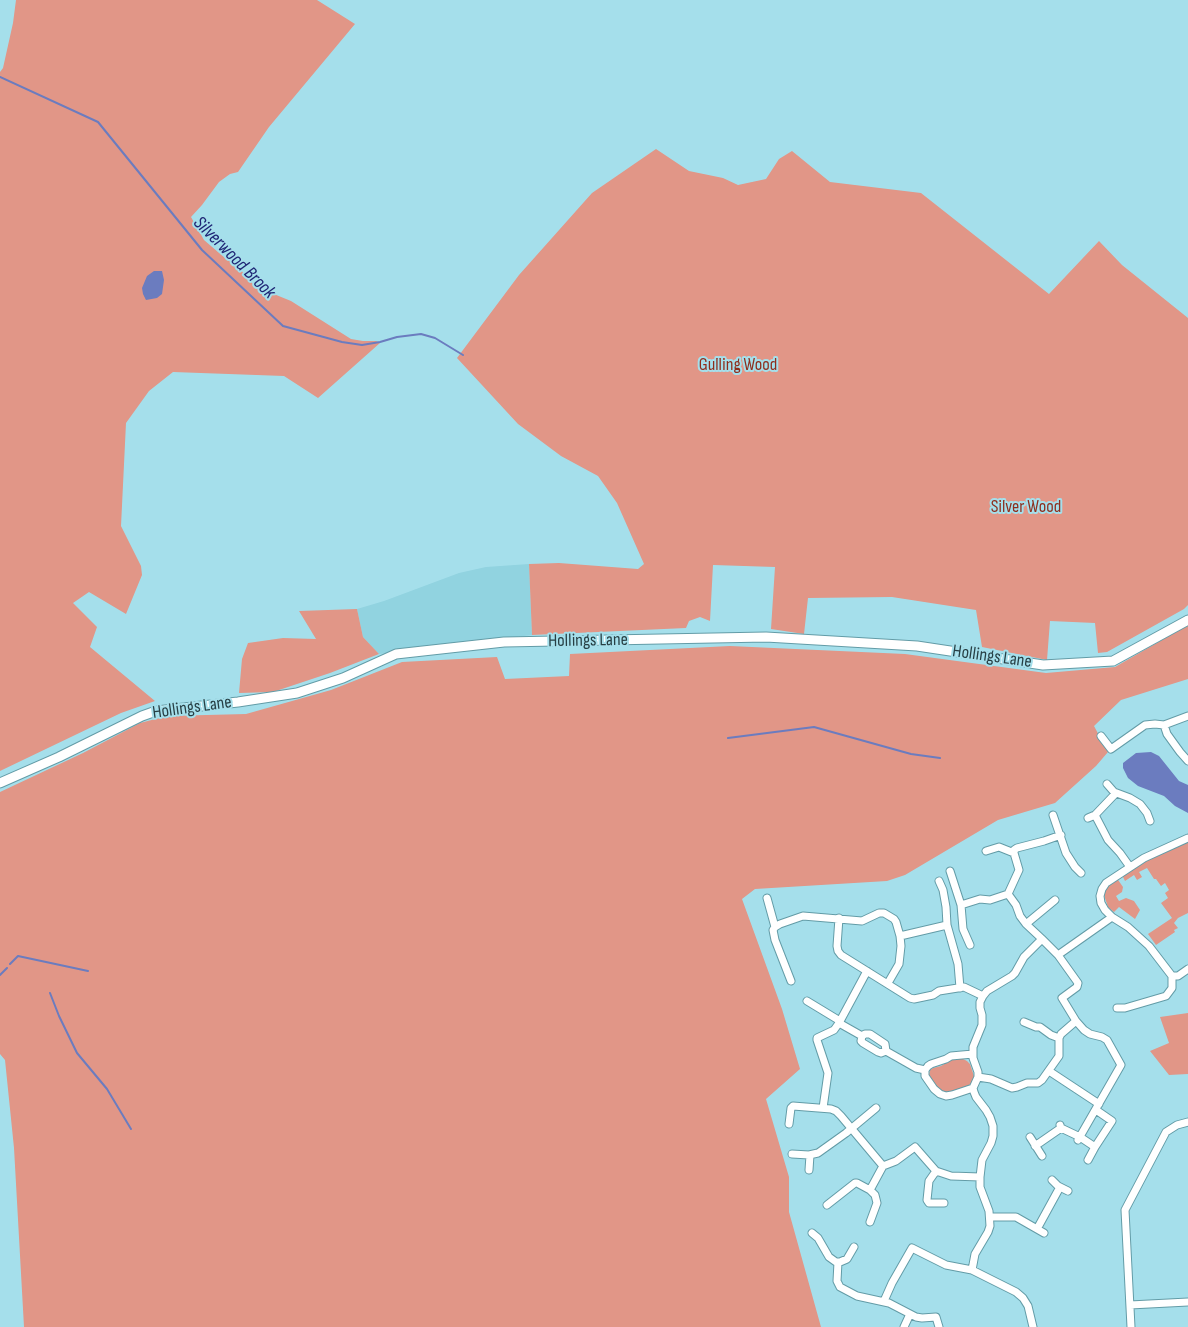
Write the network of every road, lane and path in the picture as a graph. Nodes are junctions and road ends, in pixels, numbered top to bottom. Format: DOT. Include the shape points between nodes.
graph roads {
  1 [pos="1188,620"];
  2 [pos="1188,716"];
  3 [pos="1138,718"];
  4 [pos="1164,724"];
  5 [pos="1142,726"];
  6 [pos="1101,736"];
  7 [pos="1188,760"];
  8 [pos="0,783"];
  9 [pos="1107,784"];
  10 [pos="1116,793"];
  11 [pos="1053,815"];
  12 [pos="1095,815"];
  13 [pos="1088,818"];
  14 [pos="1150,821"];
  15 [pos="1061,836"];
  16 [pos="1188,838"];
  17 [pos="986,851"];
  18 [pos="1014,853"];
  19 [pos="1130,867"];
  20 [pos="950,871"];
  21 [pos="1081,872"];
  22 [pos="939,880"];
  23 [pos="1008,894"];
  24 [pos="767,898"];
  25 [pos="1055,900"];
  26 [pos="961,905"];
  27 [pos="1112,917"];
  28 [pos="839,918"];
  29 [pos="1026,924"];
  30 [pos="947,925"];
  31 [pos="775,927"];
  32 [pos="900,936"];
  33 [pos="1042,939"];
  34 [pos="970,944"];
  35 [pos="1058,955"];
  36 [pos="1188,969"];
  37 [pos="867,971"];
  38 [pos="1172,976"];
  39 [pos="791,981"];
  40 [pos="888,983"];
  41 [pos="960,988"];
  42 [pos="982,996"];
  43 [pos="807,1001"];
  44 [pos="1118,1008"];
  45 [pos="1076,1020"];
  46 [pos="840,1022"];
  47 [pos="1024,1022"];
  48 [pos="862,1036"];
  49 [pos="1059,1038"];
  50 [pos="886,1051"];
  51 [pos="973,1054"];
  52 [pos="926,1070"];
  53 [pos="1049,1071"];
  54 [pos="978,1077"];
  55 [pos="974,1088"];
  56 [pos="1098,1107"];
  57 [pos="823,1108"];
  58 [pos="876,1108"];
  59 [pos="1188,1122"];
  60 [pos="790,1124"];
  61 [pos="852,1128"];
  62 [pos="1030,1137"];
  63 [pos="1079,1138"];
  64 [pos="1036,1146"];
  65 [pos="1095,1147"];
  66 [pos="792,1154"];
  67 [pos="810,1155"];
  68 [pos="1042,1156"];
  69 [pos="1088,1160"];
  70 [pos="883,1166"];
  71 [pos="809,1170"];
  72 [pos="936,1171"];
  73 [pos="980,1177"];
  74 [pos="1052,1180"];
  75 [pos="1060,1187"];
  76 [pos="870,1190"];
  77 [pos="1068,1191"];
  78 [pos="944,1203"];
  79 [pos="827,1204"];
  80 [pos="990,1217"];
  81 [pos="870,1222"];
  82 [pos="812,1233"];
  83 [pos="854,1246"];
  84 [pos="838,1262"];
  85 [pos="972,1270"];
  86 [pos="884,1301"];
  87 [pos="1188,1302"];
  88 [pos="1130,1305"];
  89 [pos="910,1314"];
  90 [pos="904,1327"];
  91 [pos="939,1327"];
  92 [pos="1033,1327"];
  93 [pos="1130,1327"];
  1 -- 8 [label="street, Hollings Lane" via="1113,661 1043,665 917,646 766,637 504,642 396,654 343,678 297,693 156,711"];
  2 -- 4 [label="street"];
  3 -- 5 [label="street"];
  4 -- 5 [label="street"];
  4 -- 7 [label="street" via="1166,734"];
  5 -- 6 [label="street" via="1111,749"];
  9 -- 10 [label="street"];
  10 -- 12 [label="street"];
  10 -- 14 [label="street" via="1140,804"];
  11 -- 15 [label="street"];
  12 -- 13 [label="street"];
  12 -- 19 [label="street" via="1108,840"];
  15 -- 18 [label="street" via="1016,848"];
  15 -- 21 [label="street" via="1066,853"];
  16 -- 19 [label="street"];
  17 -- 18 [label="street" via="1001,848"];
  18 -- 23 [label="street" via="1019,870"];
  19 -- 27 [label="street" via="1102,889 1101,903"];
  20 -- 26 [label="street"];
  22 -- 30 [label="street"];
  23 -- 26 [label="street"];
  23 -- 29 [label="street"];
  24 -- 31 [label="street"];
  25 -- 29 [label="street"];
  26 -- 34 [label="street" via="963,929"];
  27 -- 35 [label="street"];
  27 -- 38 [label="street" via="1149,946"];
  28 -- 31 [label="street" via="803,916"];
  28 -- 32 [label="street" via="862,921 884,913 894,919"];
  28 -- 37 [label="street" via="838,951"];
  29 -- 33 [label="street"];
  30 -- 32 [label="street"];
  30 -- 41 [label="street" via="958,964"];
  31 -- 39 [label="street" via="775,940"];
  32 -- 40 [label="street" via="899,964"];
  33 -- 35 [label="street"];
  33 -- 42 [label="street" via="1024,957 1015,974"];
  35 -- 45 [label="street" via="1078,984 1062,998"];
  36 -- 38 [label="street"];
  37 -- 40 [label="street"];
  37 -- 46 [label="street"];
  38 -- 44 [label="street" via="1172,988 1166,996"];
  40 -- 41 [label="street" via="914,999"];
  41 -- 42 [label="street"];
  42 -- 51 [label="street" via="982,1025"];
  43 -- 46 [label="street"];
  45 -- 49 [label="street"];
  45 -- 56 [label="street" via="1090,1034 1107,1040 1121,1065"];
  46 -- 48 [label="street"];
  46 -- 57 [label="street" via="834,1030 817,1040 828,1073"];
  47 -- 49 [label="street"];
  48 -- 50 [label="street" via="870,1034 885,1044"];
  48 -- 50 [label="street" via="863,1043 878,1052"];
  49 -- 53 [label="street" via="1058,1056"];
  50 -- 52 [label="street"];
  51 -- 52 [label="street" via="951,1056 931,1064"];
  51 -- 54 [label="street"];
  52 -- 55 [label="street" via="926,1076 940,1094 952,1095"];
  53 -- 54 [label="street" via="1038,1083 1012,1088"];
  53 -- 56 [label="street"];
  54 -- 55 [label="street"];
  55 -- 73 [label="street" via="993,1126 992,1143 982,1160"];
  56 -- 63 [label="street"];
  56 -- 65 [label="street" via="1112,1121"];
  57 -- 60 [label="street" via="793,1106"];
  57 -- 61 [label="street" via="836,1111"];
  58 -- 61 [label="street"];
  59 -- 88 [label="street" via="1166,1132 1126,1210"];
  61 -- 67 [label="street" via="818,1153"];
  61 -- 70 [label="street"];
  62 -- 64 [label="street"];
  63 -- 64 [label="street" via="1061,1127"];
  63 -- 65 [label="street"];
  64 -- 68 [label="street"];
  65 -- 69 [label="street"];
  66 -- 67 [label="street"];
  67 -- 71 [label="street"];
  70 -- 72 [label="street" via="915,1147"];
  70 -- 76 [label="street"];
  72 -- 73 [label="street" via="951,1176"];
  72 -- 78 [label="street" via="929,1181 927,1200 929,1203"];
  73 -- 80 [label="street"];
  74 -- 75 [label="street"];
  75 -- 77 [label="street"];
  75 -- 80 [label="street" via="1041,1231 1016,1217"];
  76 -- 79 [label="street" via="857,1182"];
  76 -- 81 [label="street" via="877,1203"];
  80 -- 85 [label="street" via="988,1232 975,1254"];
  82 -- 84 [label="street" via="832,1260"];
  83 -- 84 [label="street" via="847,1258"];
  84 -- 86 [label="street" via="837,1281 840,1287 857,1296"];
  85 -- 86 [label="street" via="946,1265 912,1248"];
  85 -- 92 [label="street" via="1023,1298"];
  86 -- 89 [label="street"];
  87 -- 88 [label="street"];
  88 -- 93 [label="street"];
  89 -- 90 [label="street"];
  89 -- 91 [label="street" via="922,1318 936,1317"];
}
